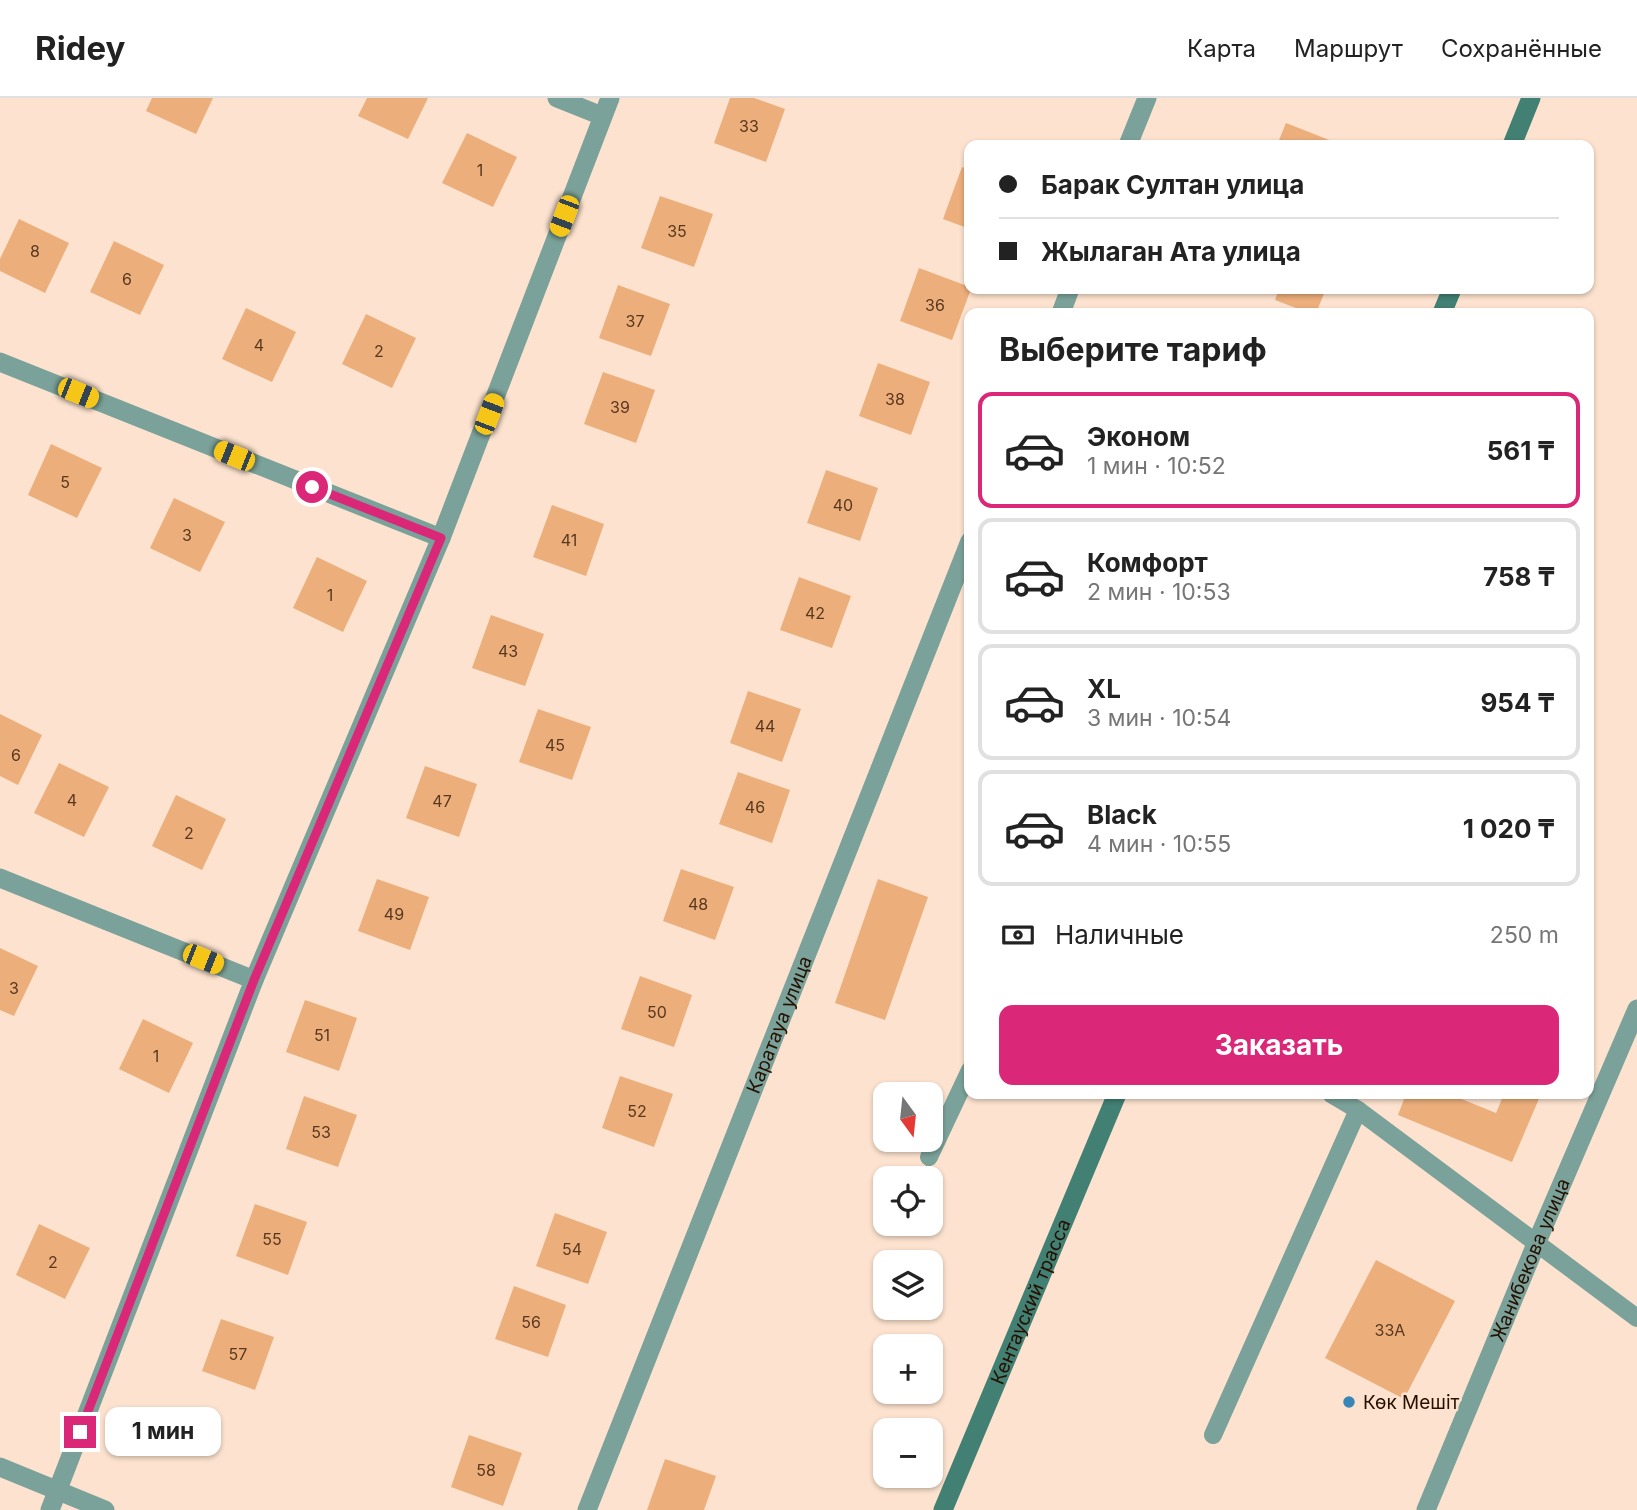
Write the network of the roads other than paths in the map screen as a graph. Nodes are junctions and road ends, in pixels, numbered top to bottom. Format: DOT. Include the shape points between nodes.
graph roads {
  1 [pos="558,98"];
  2 [pos="1147,98"];
  3 [pos="1531,98"];
  4 [pos="606,107"];
  5 [pos="1130,140"];
  6 [pos="1513,140"];
  7 [pos="0,362"];
  8 [pos="441,538"];
  9 [pos="964,556"];
  10 [pos="0,878"];
  11 [pos="254,980"];
  12 [pos="1637,1009"];
  13 [pos="964,1083"];
  14 [pos="1115,1099"];
  15 [pos="1339,1099"];
  16 [pos="1357,1110"];
  17 [pos="929,1157"];
  18 [pos="1536,1244"];
  19 [pos="1637,1318"];
  20 [pos="1213,1435"];
  21 [pos="0,1467"];
  22 [pos="58,1491"];
  23 [pos="50,1510"];
  24 [pos="105,1510"];
  25 [pos="586,1510"];
  26 [pos="943,1510"];
  27 [pos="1426,1510"];
  1 -- 4 [label="street"];
  2 -- 5 [label="street"];
  3 -- 6 [label="main road"];
  4 -- 8 [label="street"];
  7 -- 8 [label="street"];
  8 -- 11 [label="street"];
  9 -- 25 [label="street, Каратауа улица"];
  10 -- 11 [label="street"];
  11 -- 22 [label="street"];
  12 -- 18 [label="street, Жанибекова улица"];
  13 -- 17 [label="lane"];
  14 -- 26 [label="main road, Кентауский трасса"];
  15 -- 16 [label="lane"];
  16 -- 18 [label="lane"];
  16 -- 20 [label="lane"];
  18 -- 19 [label="lane"];
  18 -- 27 [label="street, Жанибекова улица"];
  21 -- 22 [label="street"];
  22 -- 23 [label="street"];
  22 -- 24 [label="street"];
}
